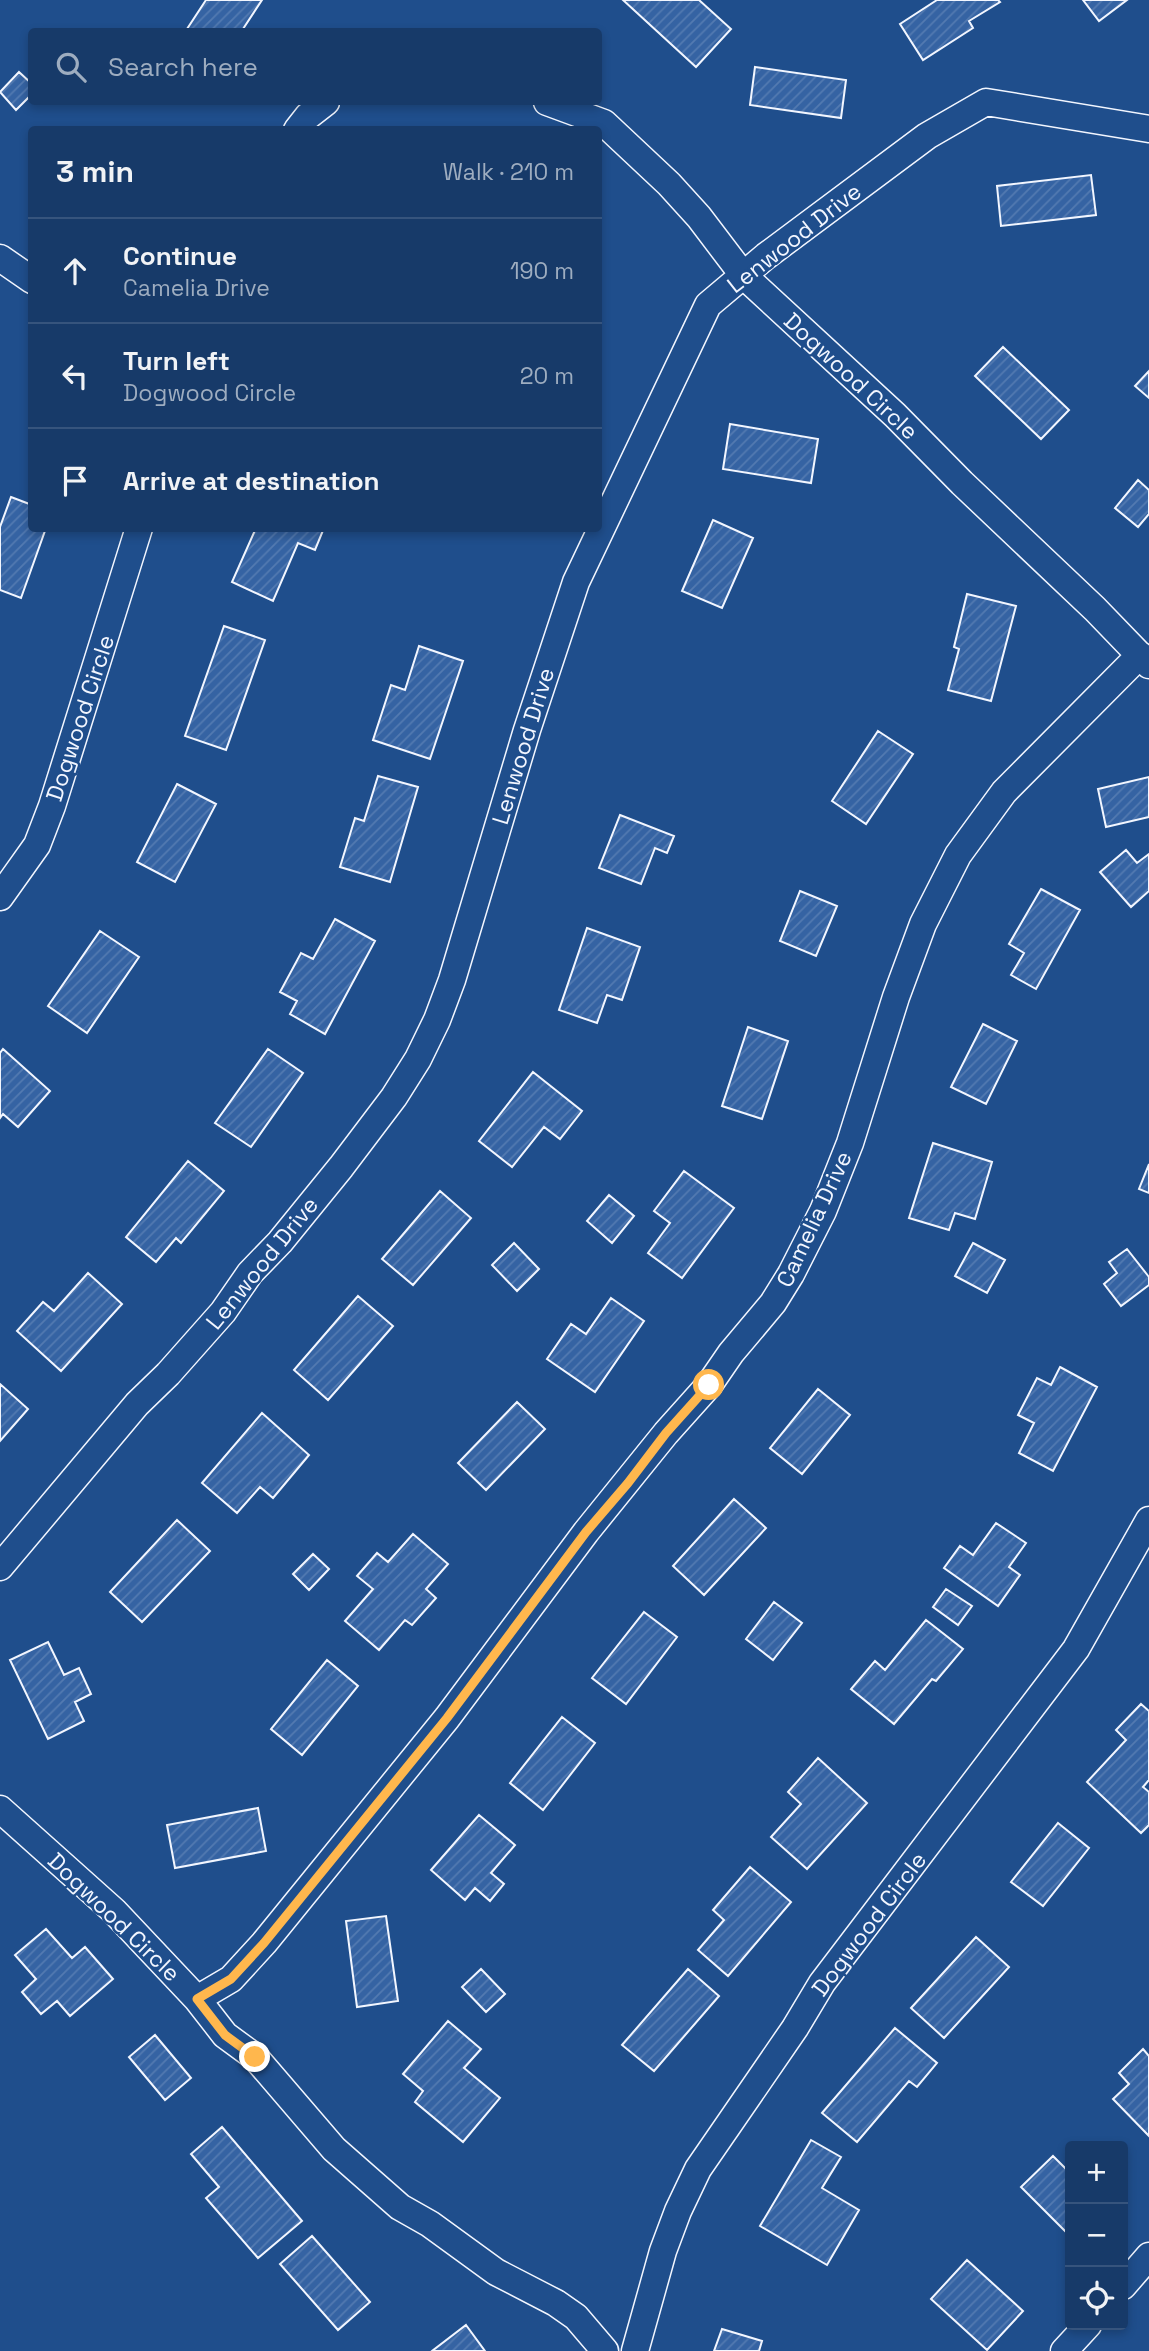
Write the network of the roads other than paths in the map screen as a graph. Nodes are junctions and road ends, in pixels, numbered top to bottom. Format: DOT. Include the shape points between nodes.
graph roads {
  1 [pos="322,105"];
  2 [pos="555,105"];
  3 [pos="300,126"];
  4 [pos="1149,129"];
  5 [pos="0,258"];
  6 [pos="743,275"];
  7 [pos="28,277"];
  8 [pos="602,527"];
  9 [pos="138,532"];
  10 [pos="600,532"];
  11 [pos="1144,660"];
  12 [pos="0,897"];
  13 [pos="1149,1520"];
  14 [pos="0,1567"];
  15 [pos="0,1809"];
  16 [pos="197,1999"];
  17 [pos="1149,2256"];
  18 [pos="1128,2280"];
  19 [pos="1083,2330"];
  20 [pos="605,2351"];
  21 [pos="635,2351"];
  22 [pos="1064,2351"];
  1 -- 3 [label="street"];
  2 -- 6 [label="street, Dogwood Circle" via="604,123 669,184"];
  4 -- 6 [label="street, Lenwood Drive" via="985,102 927,136"];
  5 -- 7 [label="street"];
  6 -- 8 [label="street, Lenwood Drive" via="708,305"];
  6 -- 11 [label="street, Dogwood Circle" via="895,415"];
  9 -- 12 [label="street, Dogwood Circle" via="52,806 37,845"];
  10 -- 14 [label="street, Lenwood Drive" via="576,582 527,730 452,980 418,1059 341,1167 250,1273 223,1312 137,1404"];
  11 -- 16 [label="street, Camelia Drive" via="1004,792 958,856 923,924 823,1212 773,1303 586,1532 447,1718 264,1943 231,1979"];
  13 -- 21 [label="street, Dogwood Circle" via="1076,1649 822,1983 698,2169 663,2251"];
  15 -- 16 [label="street, Dogwood Circle" via="114,1911"];
  16 -- 20 [label="street, Dogwood Circle" via="225,2035 255,2057 334,2149 400,2207 496,2272 556,2303"];
  17 -- 18 [label="street"];
  19 -- 22 [label="street"];
}
